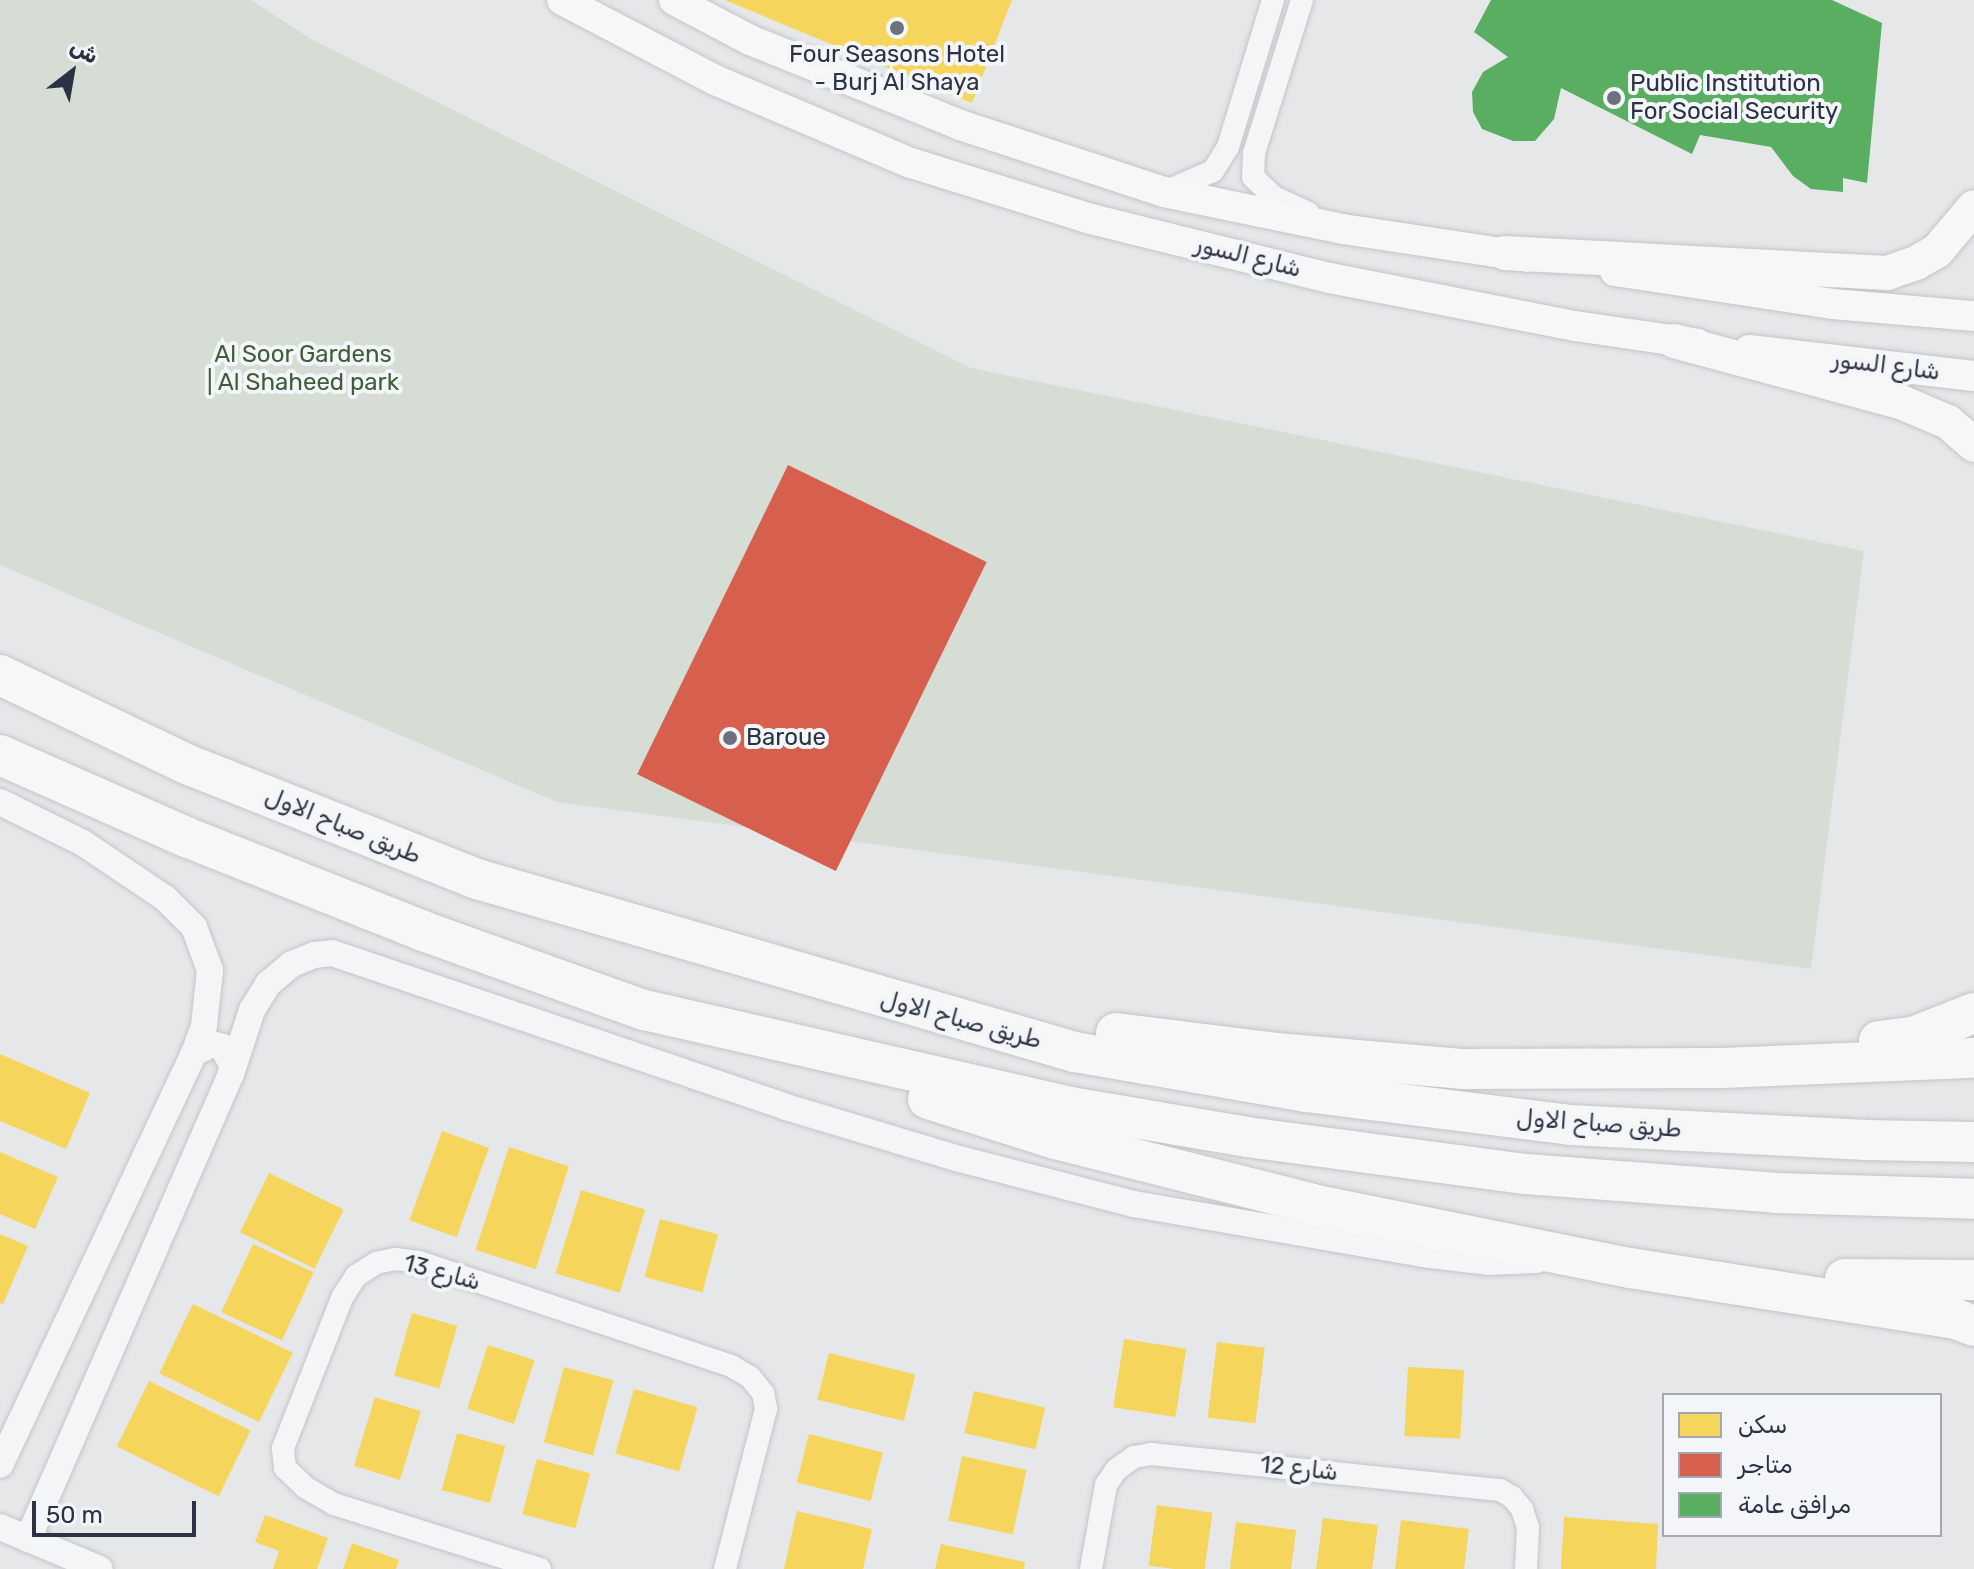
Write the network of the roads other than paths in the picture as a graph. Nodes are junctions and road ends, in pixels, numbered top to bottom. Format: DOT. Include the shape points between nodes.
graph roads {
  1 [pos="562,0"];
  2 [pos="674,0"];
  3 [pos="1273,0"];
  4 [pos="1302,0"];
  5 [pos="1164,192"];
  6 [pos="1974,207"];
  7 [pos="1343,229"];
  8 [pos="1505,253"];
  9 [pos="1974,316"];
  10 [pos="1674,341"];
  11 [pos="1974,376"];
  12 [pos="1974,445"];
  13 [pos="0,675"];
  14 [pos="0,755"];
  15 [pos="0,802"];
  16 [pos="870,995"];
  17 [pos="644,1010"];
  18 [pos="1974,1013"];
  19 [pos="194,1053"];
  20 [pos="1974,1058"];
  21 [pos="1722,1068"];
  22 [pos="231,1074"];
  23 [pos="1974,1142"];
  24 [pos="1974,1199"];
  25 [pos="1555,1252"];
  26 [pos="1630,1268"];
  27 [pos="1974,1280"];
  28 [pos="1974,1326"];
  29 [pos="0,1465"];
  30 [pos="0,1527"];
  31 [pos="28,1539"];
  32 [pos="100,1569"];
  33 [pos="540,1569"];
  34 [pos="725,1569"];
  35 [pos="1091,1569"];
  36 [pos="1526,1569"];
  1 -- 10 [label="main road, شارع السور" via="715,80 897,157 1076,214 1330,278"];
  2 -- 5 [label="main road, شارع السور" via="750,40 960,125"];
  3 -- 5 [label="street" via="1228,147 1213,171"];
  4 -- 7 [label="street" via="1254,153 1253,177 1274,197"];
  5 -- 7 [label="main road, شارع السور"];
  6 -- 8 [label="main road" via="1937,251 1887,273"];
  7 -- 8 [label="main road, شارع السور"];
  8 -- 9 [label="main road, شارع السور" via="1833,304"];
  10 -- 11 [label="main road, شارع السور"];
  10 -- 12 [label="main road" via="1914,407 1948,422"];
  13 -- 16 [label="highway, طريق صباح الاول" via="189,765 477,879"];
  14 -- 17 [label="highway" via="186,837 423,931"];
  15 -- 19 [label="street" via="83,843 165,898 194,927 210,970 204,1026"];
  16 -- 21 [label="highway" via="1276,1053 1461,1069"];
  16 -- 23 [label="highway, طريق صباح الاول" via="1075,1052 1306,1092 1571,1125"];
  17 -- 24 [label="highway" via="1070,1107 1247,1137 1526,1174 1777,1193"];
  17 -- 25 [label="highway" via="1071,1143 1312,1204"];
  18 -- 21 [label="highway" via="1913,1037 1788,1051"];
  19 -- 22 [label="street" via="201,1046 222,1047 232,1064"];
  19 -- 29 [label="street"];
  20 -- 21 [label="highway"];
  22 -- 25 [label="street" via="252,1010 268,984 292,964 332,953 786,1107 1134,1204 1488,1262 1535,1261"];
  22 -- 31 [label="street"];
  25 -- 26 [label="highway"];
  26 -- 27 [label="highway" via="1896,1282"];
  26 -- 28 [label="highway"];
  30 -- 31 [label="street"];
  31 -- 32 [label="street"];
  33 -- 34 [label="street, شارع 13" via="334,1504 285,1468 283,1448 343,1296 356,1276 376,1263 419,1262 731,1366 750,1377 763,1393 766,1409"];
  35 -- 36 [label="street, شارع 12" via="1106,1485 1134,1457 1151,1454 1500,1490 1522,1509 1528,1528"];
}
